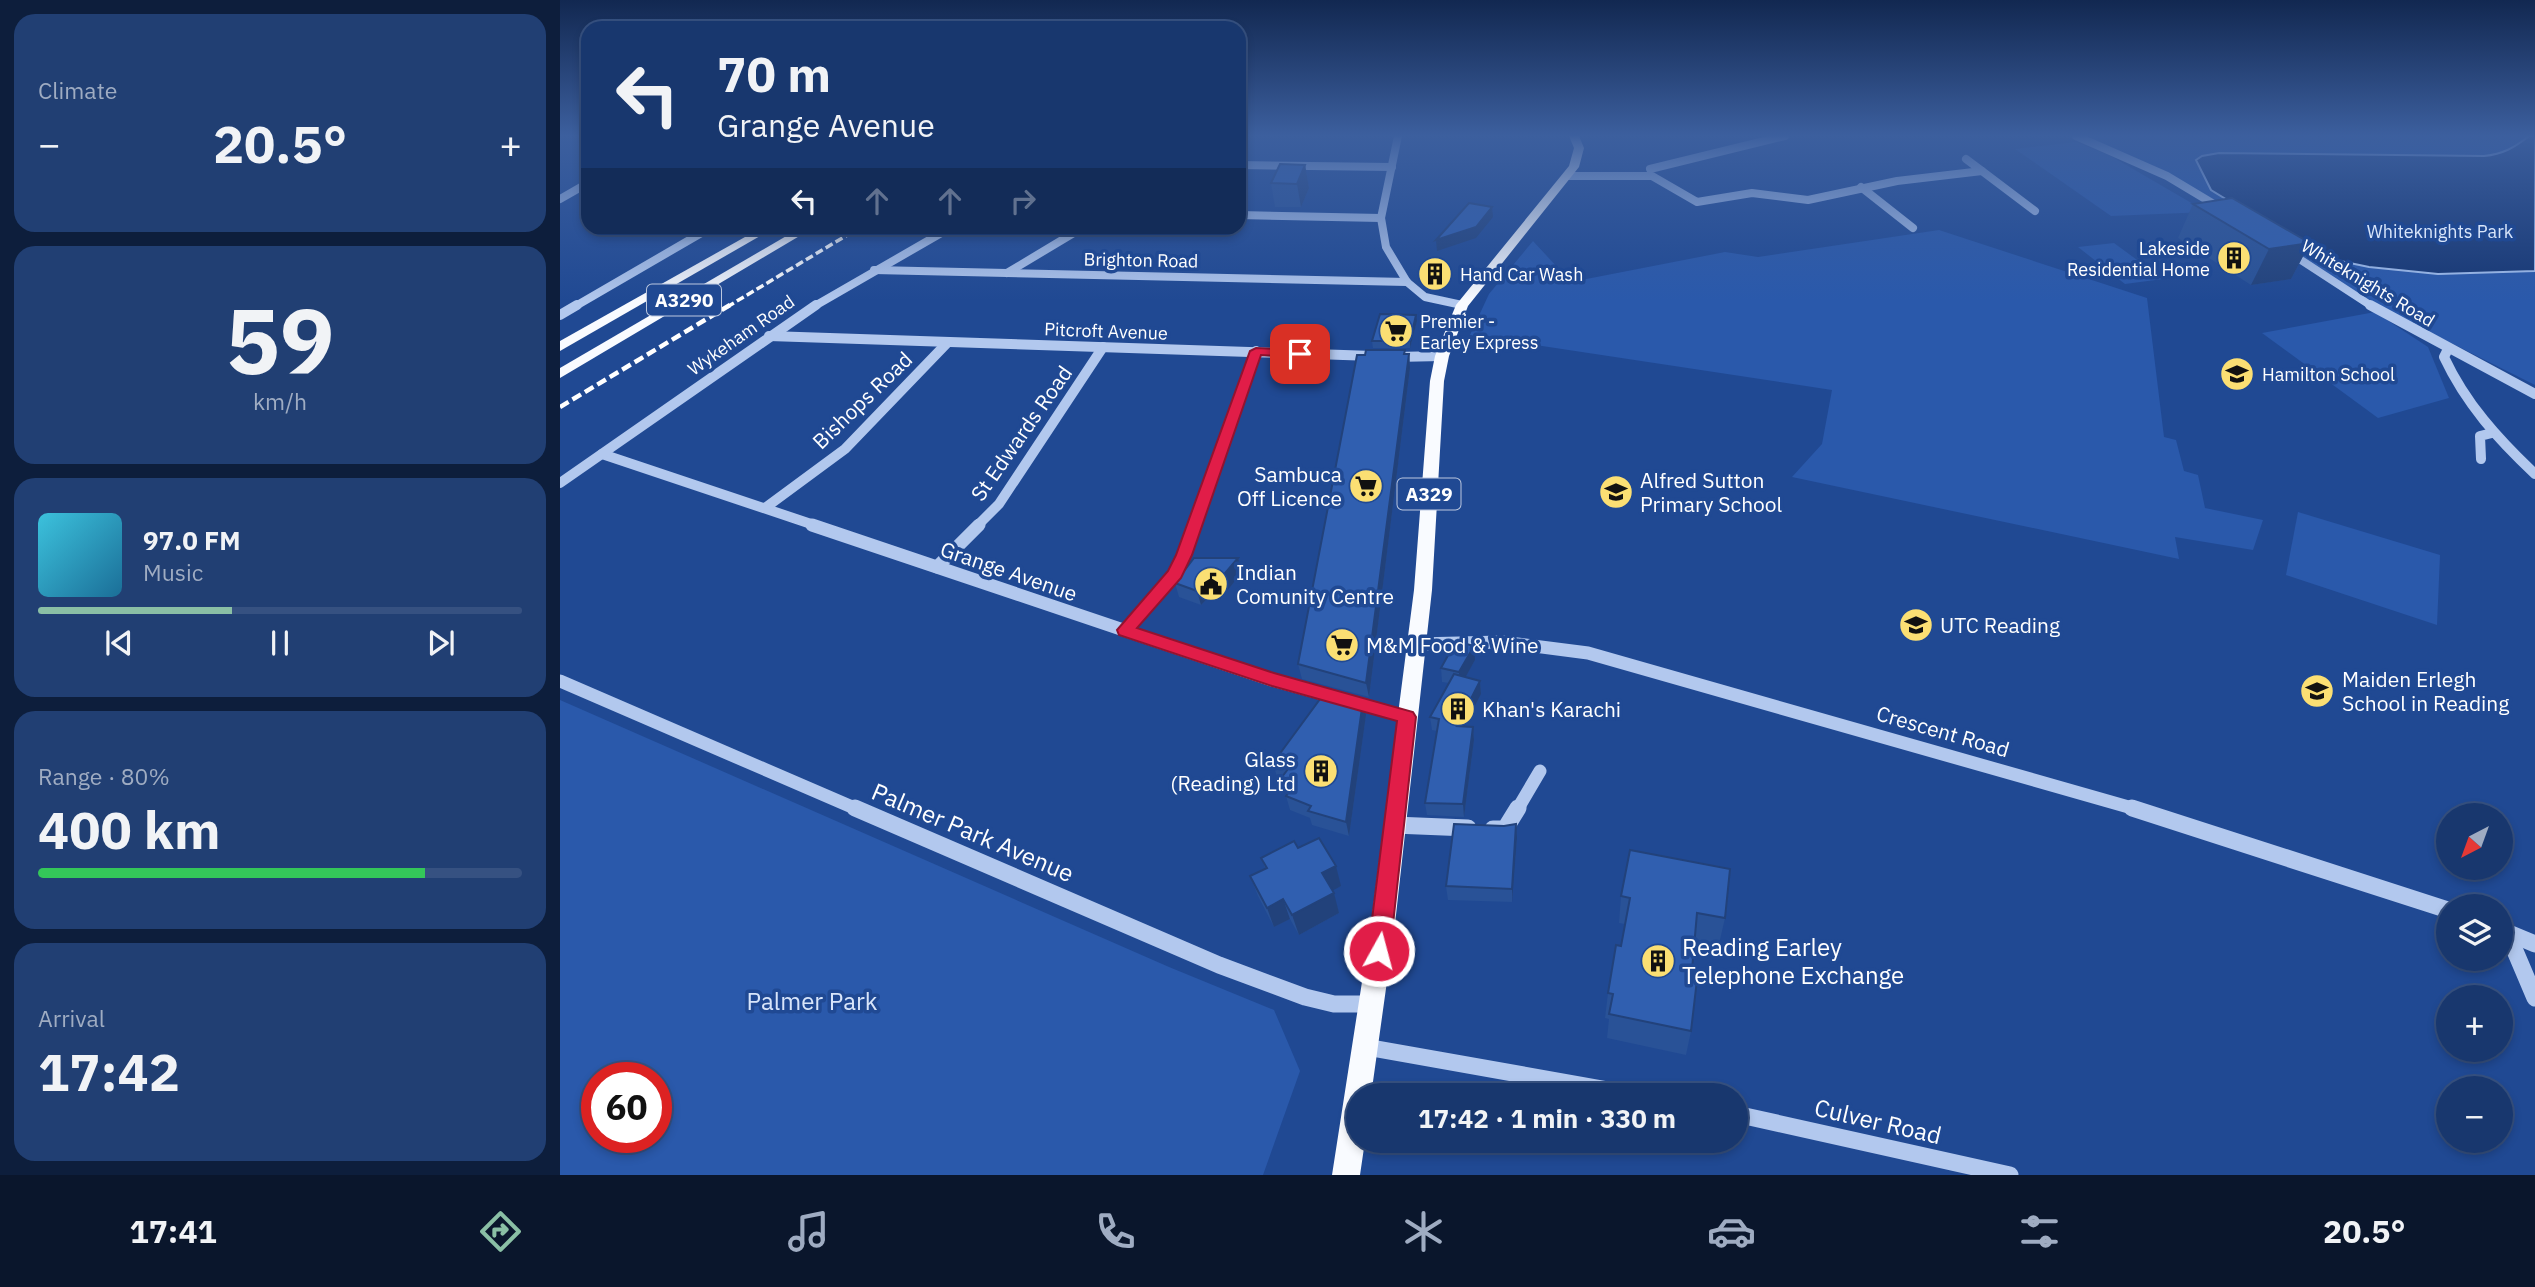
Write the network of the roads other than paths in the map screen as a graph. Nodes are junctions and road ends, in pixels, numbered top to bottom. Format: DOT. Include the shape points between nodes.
graph roads {
  1 [pos="1387,191"];
  2 [pos="1556,191"];
  3 [pos="1678,191"];
  4 [pos="1845,191"];
  5 [pos="1866,191"];
  6 [pos="2008,191"];
  7 [pos="2191,191"];
  8 [pos="2035,211"];
  9 [pos="1246,215"];
  10 [pos="2232,216"];
  11 [pos="1381,218"];
  12 [pos="1913,228"];
  13 [pos="698,235"];
  14 [pos="756,235"];
  15 [pos="795,235"];
  16 [pos="937,235"];
  17 [pos="1070,235"];
  18 [pos="2276,245"];
  19 [pos="874,270"];
  20 [pos="1007,273"];
  21 [pos="1407,282"];
  22 [pos="1462,305"];
  23 [pos="560,315"];
  24 [pos="769,336"];
  25 [pos="948,342"];
  26 [pos="560,347"];
  27 [pos="1104,347"];
  28 [pos="2448,349"];
  29 [pos="1256,351"];
  30 [pos="1442,356"];
  31 [pos="560,374"];
  32 [pos="2535,394"];
  33 [pos="2492,433"];
  34 [pos="602,454"];
  35 [pos="2481,459"];
  36 [pos="2535,474"];
  37 [pos="560,483"];
  38 [pos="765,508"];
  39 [pos="936,567"];
  40 [pos="1125,630"];
  41 [pos="1416,644"];
  42 [pos="560,681"];
  43 [pos="1407,717"];
  44 [pos="1540,771"];
  45 [pos="1394,825"];
  46 [pos="2436,906"];
  47 [pos="2513,935"];
  48 [pos="2535,944"];
  49 [pos="2513,950"];
  50 [pos="2535,998"];
  51 [pos="1372,1004"];
  52 [pos="1366,1047"];
  53 [pos="1360,1083"];
  54 [pos="1569,1083"];
  55 [pos="1748,1117"];
  56 [pos="1349,1153"];
  57 [pos="1346,1175"];
  58 [pos="2010,1175"];
  1 -- 11 [label="street"];
  2 -- 22 [label="main road, A329"];
  3 -- 4 [label="street" via="1697,202 1752,193 1808,200"];
  5 -- 12 [label="street"];
  6 -- 8 [label="street"];
  7 -- 10 [label="street"];
  9 -- 11 [label="street"];
  11 -- 21 [label="street" via="1386,247"];
  13 -- 23 [label="street"];
  14 -- 26 [label="main road, A3290"];
  15 -- 31 [label="main road, A3290"];
  16 -- 19 [label="street, Wykeham Road"];
  17 -- 20 [label="street"];
  18 -- 28 [label="street, Whiteknights Road"];
  19 -- 20 [label="street, Brighton Road"];
  19 -- 24 [label="street, Wykeham Road"];
  20 -- 21 [label="street, Brighton Road"];
  21 -- 22 [label="street" via="1425,297"];
  22 -- 30 [label="main road, A329"];
  24 -- 25 [label="street, Pitcroft Avenue"];
  24 -- 34 [label="street, Wykeham Road"];
  25 -- 27 [label="street, Pitcroft Avenue"];
  25 -- 38 [label="street, Bishops Road" via="845,449"];
  27 -- 29 [label="street, Pitcroft Avenue"];
  27 -- 39 [label="street, St Edwards Road" via="999,504"];
  28 -- 32 [label="street, Whiteknights Road"];
  28 -- 33 [label="street" via="2444,356 2452,376"];
  29 -- 30 [label="street, Pitcroft Avenue"];
  29 -- 40 [label="street" via="1184,555 1175,574"];
  30 -- 41 [label="main road, A329"];
  33 -- 35 [label="street" via="2480,436"];
  33 -- 36 [label="street"];
  34 -- 37 [label="street, Wykeham Road"];
  34 -- 38 [label="street, Grange Avenue"];
  38 -- 39 [label="street, Grange Avenue"];
  39 -- 40 [label="street, Grange Avenue"];
  40 -- 43 [label="street, Grange Avenue" via="1272,680"];
  41 -- 43 [label="main road, A329"];
  41 -- 46 [label="street, Crescent Road" via="1505,640 1588,653 2153,814"];
  42 -- 51 [label="street, Palmer Park Avenue" via="1219,965 1334,1004"];
  43 -- 45 [label="main road, A329"];
  44 -- 45 [label="street" via="1505,829"];
  45 -- 51 [label="main road, A329"];
  47 -- 48 [label="street"];
  49 -- 50 [label="street"];
  51 -- 52 [label="main road, A329"];
  52 -- 53 [label="main road, A329"];
  52 -- 54 [label="street"];
  55 -- 58 [label="street, Culver Road"];
  56 -- 57 [label="main road, A329"];
}
